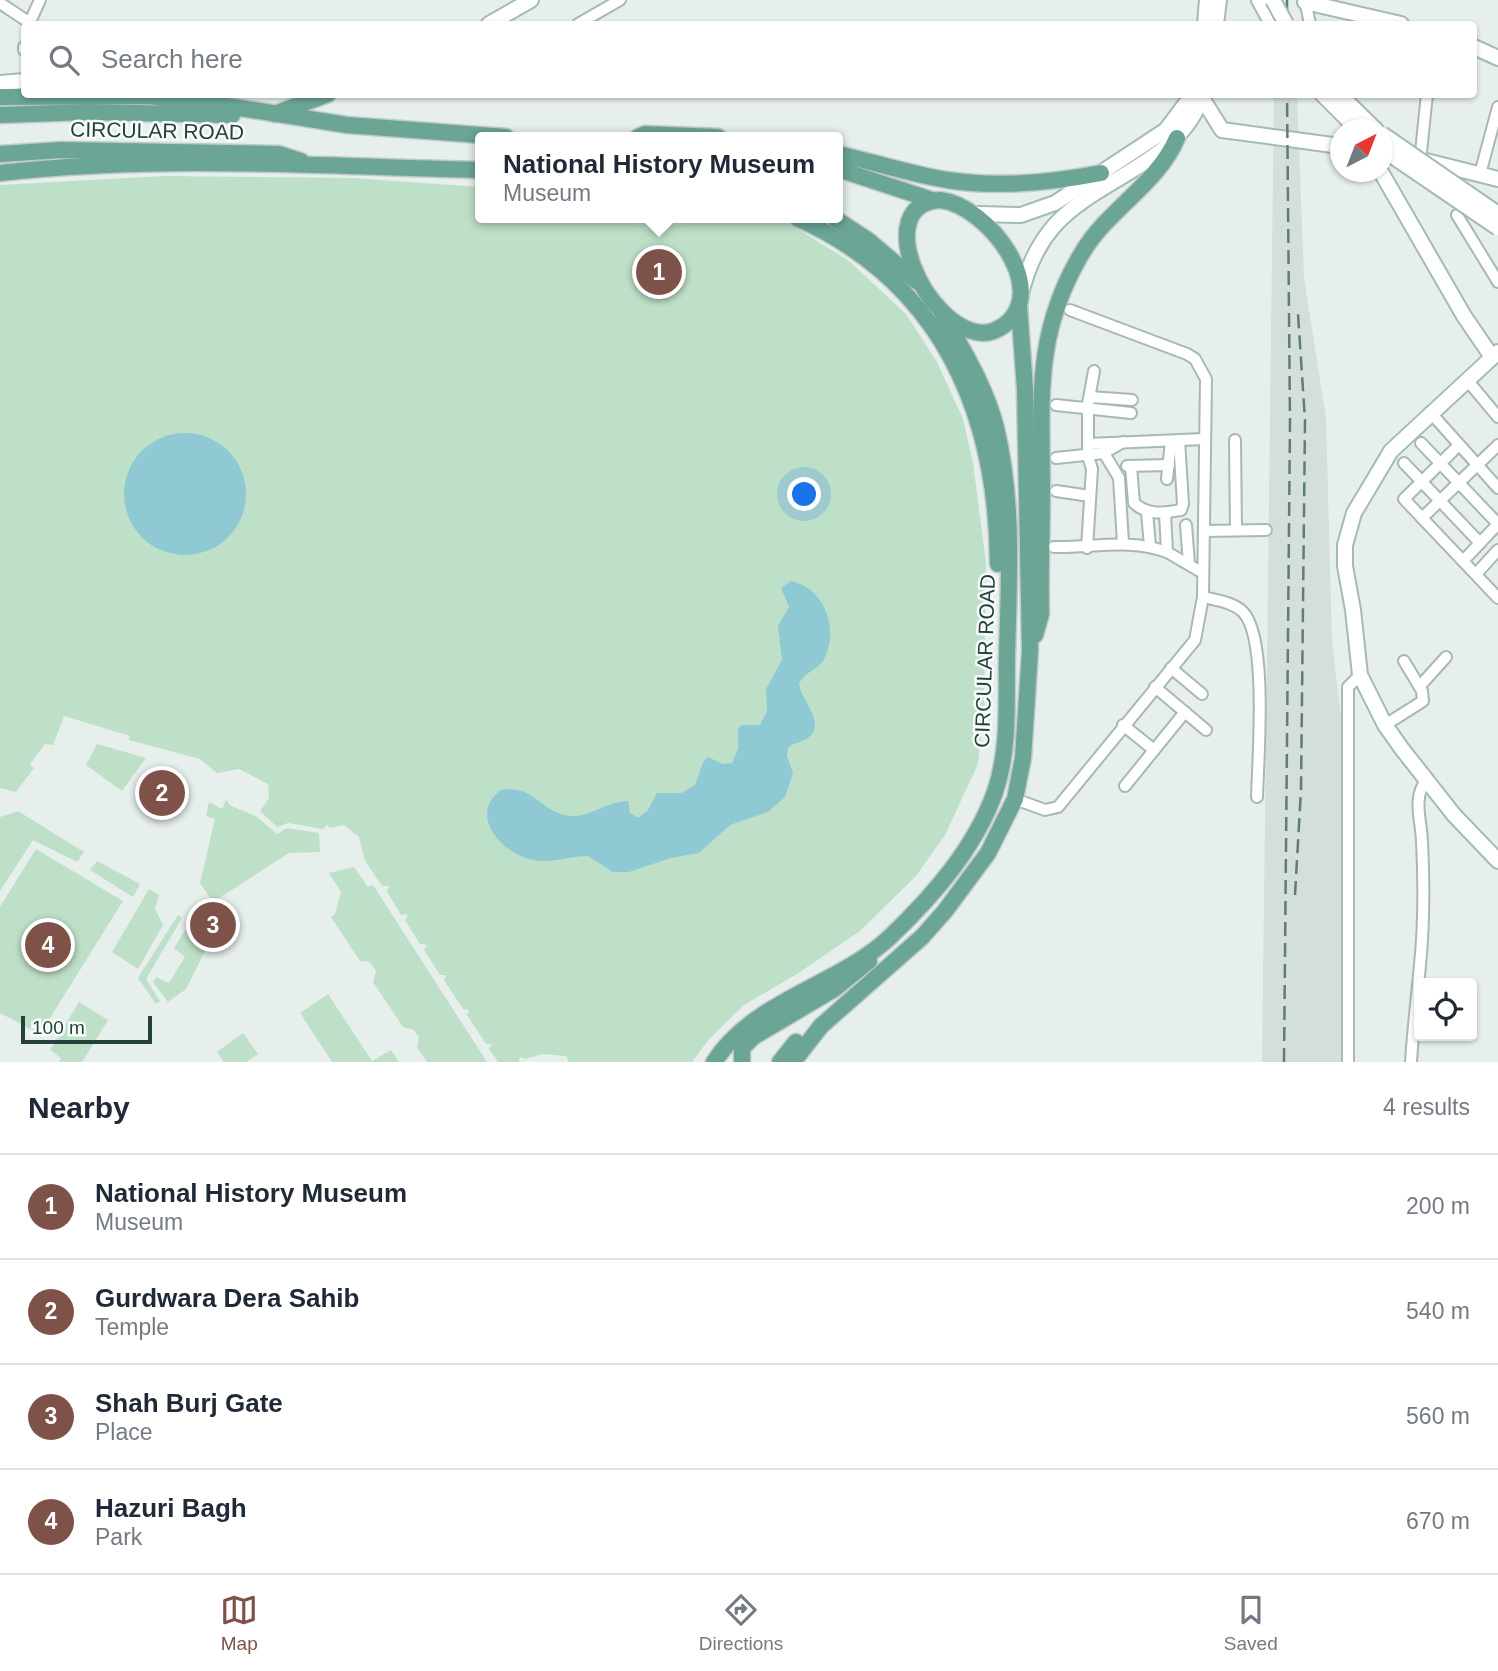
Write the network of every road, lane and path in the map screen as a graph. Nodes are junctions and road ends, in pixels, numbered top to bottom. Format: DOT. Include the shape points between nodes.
graph roads {
  1 [pos="40,0"];
  2 [pos="620,0"];
  3 [pos="1207,0"];
  4 [pos="1219,0"];
  5 [pos="1259,0"];
  6 [pos="1273,0"];
  7 [pos="1305,1"];
  8 [pos="524,2"];
  9 [pos="0,3"];
  10 [pos="25,21"];
  11 [pos="30,21"];
  12 [pos="494,21"];
  13 [pos="583,21"];
  14 [pos="1205,21"];
  15 [pos="1216,21"];
  16 [pos="1270,21"];
  17 [pos="1284,21"];
  18 [pos="1309,21"];
  19 [pos="1388,21"];
  20 [pos="1477,48"];
  21 [pos="1498,58"];
  22 [pos="21,81"];
  23 [pos="0,83"];
  24 [pos="0,97"];
  25 [pos="21,97"];
  26 [pos="172,98"];
  27 [pos="318,98"];
  28 [pos="1198,98"];
  29 [pos="1199,98"];
  30 [pos="1201,98"];
  31 [pos="1326,98"];
  32 [pos="1343,98"];
  33 [pos="1427,98"];
  34 [pos="1498,107"];
  35 [pos="0,115"];
  36 [pos="273,115"];
  37 [pos="1348,119"];
  38 [pos="1365,119"];
  39 [pos="475,135"];
  40 [pos="1177,138"];
  41 [pos="1393,142"];
  42 [pos="1330,144"];
  43 [pos="1421,152"];
  44 [pos="0,154"];
  45 [pos="1393,154"];
  46 [pos="843,155"];
  47 [pos="1393,158"];
  48 [pos="312,165"];
  49 [pos="475,170"];
  50 [pos="843,171"];
  51 [pos="0,173"];
  52 [pos="1101,173"];
  53 [pos="1480,174"];
  54 [pos="1498,179"];
  55 [pos="1387,182"];
  56 [pos="932,200"];
  57 [pos="1498,214"];
  58 [pos="978,215"];
  59 [pos="1458,215"];
  60 [pos="807,223"];
  61 [pos="842,223"];
  62 [pos="1498,228"];
  63 [pos="918,282"];
  64 [pos="1498,282"];
  65 [pos="1020,300"];
  66 [pos="1070,310"];
  67 [pos="942,313"];
  68 [pos="1496,358"];
  69 [pos="1094,371"];
  70 [pos="1468,382"];
  71 [pos="1090,397"];
  72 [pos="1132,400"];
  73 [pos="1056,405"];
  74 [pos="1088,410"];
  75 [pos="1430,412"];
  76 [pos="1131,413"];
  77 [pos="1498,417"];
  78 [pos="1204,439"];
  79 [pos="1175,440"];
  80 [pos="1235,440"];
  81 [pos="1123,442"];
  82 [pos="1142,442"];
  83 [pos="1088,443"];
  84 [pos="1421,443"];
  85 [pos="1498,445"];
  86 [pos="1458,446"];
  87 [pos="1104,453"];
  88 [pos="1088,456"];
  89 [pos="1056,458"];
  90 [pos="1405,463"];
  91 [pos="1440,463"];
  92 [pos="1169,464"];
  93 [pos="1475,465"];
  94 [pos="1131,466"];
  95 [pos="1143,466"];
  96 [pos="1114,471"];
  97 [pos="1167,479"];
  98 [pos="1423,481"];
  99 [pos="1459,483"];
  100 [pos="1498,488"];
  101 [pos="1056,491"];
  102 [pos="1090,496"];
  103 [pos="1440,500"];
  104 [pos="1204,507"];
  105 [pos="1181,510"];
  106 [pos="1147,512"];
  107 [pos="1165,513"];
  108 [pos="1422,518"];
  109 [pos="1186,525"];
  110 [pos="1236,530"];
  111 [pos="1266,530"];
  112 [pos="1204,531"];
  113 [pos="1124,543"];
  114 [pos="1480,543"];
  115 [pos="1150,546"];
  116 [pos="1054,547"];
  117 [pos="1087,548"];
  118 [pos="1498,550"];
  119 [pos="1167,552"];
  120 [pos="1463,561"];
  121 [pos="1189,564"];
  122 [pos="1203,573"];
  123 [pos="1476,574"];
  124 [pos="1203,597"];
  125 [pos="1498,598"];
  126 [pos="1008,613"];
  127 [pos="1030,651"];
  128 [pos="1446,657"];
  129 [pos="1404,661"];
  130 [pos="1171,668"];
  131 [pos="1360,675"];
  132 [pos="1420,686"];
  133 [pos="1155,687"];
  134 [pos="1202,694"];
  135 [pos="1185,712"];
  136 [pos="1385,724"];
  137 [pos="1123,725"];
  138 [pos="1206,730"];
  139 [pos="1154,750"];
  140 [pos="1427,779"];
  141 [pos="1125,786"];
  142 [pos="1257,797"];
  143 [pos="1015,799"];
  144 [pos="1498,861"];
  145 [pos="889,939"];
  146 [pos="821,1026"];
  147 [pos="715,1062"];
  148 [pos="742,1062"];
  149 [pos="780,1062"];
  150 [pos="793,1062"];
  151 [pos="1348,1062"];
  152 [pos="1411,1062"];
  1 -- 11 [label="street"];
  2 -- 13 [label="street"];
  3 -- 14 [label="main road"];
  4 -- 15 [label="main road"];
  5 -- 16 [label="main road"];
  6 -- 17 [label="main road, bridge"];
  7 -- 18 [label="street"];
  7 -- 19 [label="main road"];
  8 -- 12 [label="main road"];
  9 -- 10 [label="street"];
  20 -- 21 [label="main road"];
  22 -- 23 [label="main road"];
  24 -- 25 [label="main road, CIRCULAR ROAD"];
  26 -- 36 [label="main road, CIRCULAR ROAD"];
  27 -- 36 [label="main road"];
  28 -- 52 [label="main road" via="1166,130"];
  29 -- 40 [label="main road" via="1191,121"];
  30 -- 42 [label="main road" via="1222,130"];
  31 -- 37 [label="main road"];
  32 -- 38 [label="main road"];
  33 -- 43 [label="street"];
  34 -- 53 [label="street"];
  35 -- 36 [label="main road, CIRCULAR ROAD"];
  36 -- 39 [label="main road, CIRCULAR ROAD"];
  40 -- 65 [label="main road" via="1055,225 1031,260"];
  40 -- 127 [label="main road" via="1151,177 1083,250 1058,304 1042,360 1041,614"];
  41 -- 57 [label="main road, bridge"];
  44 -- 48 [label="main road, CIRCULAR ROAD" via="61,150 279,154"];
  45 -- 53 [label="main road"];
  46 -- 52 [label="main road" via="975,183 1055,182"];
  47 -- 62 [label="main road, bridge"];
  48 -- 49 [label="main road, CIRCULAR ROAD"];
  48 -- 51 [label="main road, CIRCULAR ROAD" via="118,166"];
  50 -- 56 [label="main road"];
  52 -- 58 [label="main road" via="1040,210"];
  53 -- 54 [label="main road"];
  55 -- 68 [label="main road" via="1464,316"];
  56 -- 58 [label="main road" via="958,203"];
  56 -- 63 [label="main road" via="920,208 908,231 909,258"];
  58 -- 65 [label="main road" via="1007,253"];
  59 -- 64 [label="street"];
  60 -- 126 [label="main road" via="845,242 909,298 950,353 966,385 992,470 998,592"];
  61 -- 63 [label="main road"];
  63 -- 67 [label="main road"];
  65 -- 67 [label="main road" via="1009,322 988,333 964,327"];
  65 -- 127 [label="main road, CIRCULAR ROAD"];
  66 -- 78 [label="street" via="1195,359 1206,379"];
  67 -- 126 [label="main road, CIRCULAR ROAD" via="995,425 1008,512"];
  68 -- 70 [label="main road"];
  69 -- 71 [label="street"];
  70 -- 75 [label="main road"];
  70 -- 77 [label="street"];
  71 -- 72 [label="street"];
  71 -- 74 [label="street"];
  73 -- 74 [label="street"];
  74 -- 76 [label="street"];
  74 -- 83 [label="street"];
  75 -- 86 [label="street"];
  75 -- 131 [label="main road" via="1383,462 1348,527 1345,566"];
  78 -- 79 [label="street"];
  78 -- 104 [label="street"];
  79 -- 82 [label="street"];
  79 -- 92 [label="street"];
  79 -- 105 [label="street"];
  80 -- 110 [label="street"];
  81 -- 82 [label="street"];
  81 -- 83 [label="street"];
  81 -- 87 [label="street"];
  82 -- 95 [label="street"];
  83 -- 88 [label="street"];
  84 -- 91 [label="street"];
  85 -- 93 [label="street"];
  86 -- 91 [label="street"];
  86 -- 93 [label="street"];
  87 -- 88 [label="street"];
  87 -- 96 [label="street"];
  88 -- 89 [label="street"];
  88 -- 102 [label="street"];
  90 -- 98 [label="street"];
  91 -- 98 [label="street"];
  91 -- 99 [label="street"];
  92 -- 95 [label="street"];
  92 -- 97 [label="street"];
  93 -- 99 [label="street"];
  93 -- 100 [label="street"];
  94 -- 95 [label="street"];
  94 -- 96 [label="street"];
  94 -- 106 [label="street" via="1134,503"];
  96 -- 113 [label="street" via="1119,478"];
  98 -- 103 [label="street"];
  98 -- 108 [label="street" via="1404,499"];
  99 -- 103 [label="street"];
  99 -- 114 [label="street" via="1498,524"];
  101 -- 102 [label="street"];
  102 -- 117 [label="street"];
  103 -- 108 [label="street"];
  103 -- 114 [label="street"];
  104 -- 105 [label="street"];
  104 -- 112 [label="street"];
  105 -- 107 [label="street"];
  106 -- 107 [label="street"];
  106 -- 115 [label="street"];
  107 -- 119 [label="street"];
  108 -- 120 [label="street"];
  109 -- 121 [label="street"];
  110 -- 111 [label="street"];
  110 -- 112 [label="street"];
  112 -- 122 [label="street"];
  113 -- 115 [label="street"];
  113 -- 117 [label="street"];
  114 -- 120 [label="street"];
  115 -- 119 [label="street"];
  116 -- 117 [label="street"];
  118 -- 123 [label="street"];
  119 -- 121 [label="street"];
  120 -- 123 [label="street"];
  121 -- 122 [label="street"];
  122 -- 124 [label="street"];
  123 -- 125 [label="street"];
  124 -- 130 [label="street" via="1195,640"];
  124 -- 142 [label="street" via="1242,611 1255,642 1259,666"];
  126 -- 145 [label="main road, CIRCULAR ROAD" via="1006,738 995,790 953,868"];
  127 -- 143 [label="main road, CIRCULAR ROAD" via="1023,758"];
  128 -- 132 [label="street"];
  129 -- 132 [label="street"];
  130 -- 133 [label="street"];
  130 -- 134 [label="street"];
  131 -- 136 [label="main road"];
  131 -- 151 [label="street" via="1348,687"];
  132 -- 136 [label="street" via="1423,701"];
  133 -- 135 [label="street"];
  133 -- 137 [label="street"];
  135 -- 138 [label="street"];
  135 -- 139 [label="street"];
  136 -- 140 [label="main road"];
  137 -- 139 [label="street"];
  137 -- 143 [label="street" via="1058,807 1045,810"];
  139 -- 141 [label="street"];
  140 -- 144 [label="main road"];
  140 -- 152 [label="street" via="1419,789 1418,804 1422,840 1420,964"];
  143 -- 146 [label="main road, CIRCULAR ROAD" via="977,872 945,911"];
  145 -- 147 [label="main road, CIRCULAR ROAD" via="756,1020"];
  145 -- 148 [label="main road" via="847,981 753,1037 742,1048"];
  146 -- 149 [label="main road" via="803,1035"];
  146 -- 150 [label="main road, CIRCULAR ROAD"];
}
